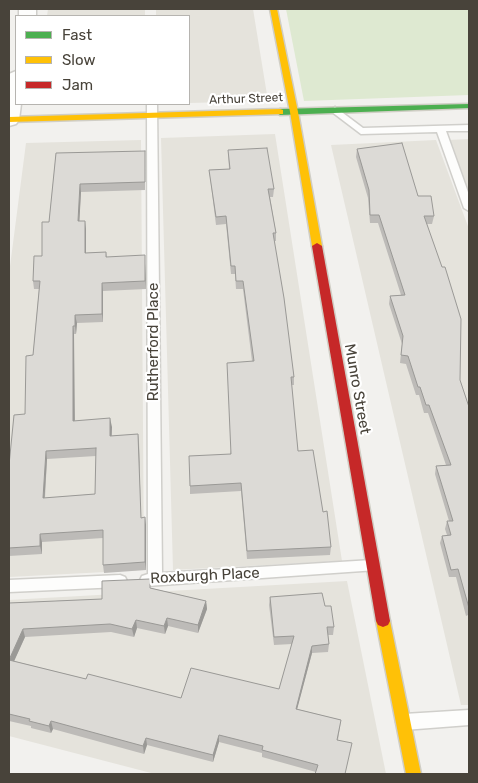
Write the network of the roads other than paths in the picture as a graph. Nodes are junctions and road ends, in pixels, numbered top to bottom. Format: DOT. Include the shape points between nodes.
graph roads {
  1 [pos="273,9"];
  2 [pos="15,83"];
  3 [pos="469,106"];
  4 [pos="152,110"];
  5 [pos="335,110"];
  6 [pos="294,112"];
  7 [pos="9,120"];
  8 [pos="440,128"];
  9 [pos="469,128"];
  10 [pos="469,208"];
  11 [pos="372,566"];
  12 [pos="155,579"];
  13 [pos="9,586"];
  14 [pos="469,717"];
  15 [pos="403,722"];
  16 [pos="414,774"];
  1 -- 6 [label="street, Munro Street"];
  2 -- 7 [label="street"];
  3 -- 5 [label="street, Arthur Street"];
  4 -- 6 [label="street, Arthur Street"];
  4 -- 7 [label="street, Arthur Street"];
  4 -- 12 [label="lane, Rutherford Place"];
  5 -- 6 [label="street, Arthur Street"];
  5 -- 8 [label="lane" via="361,131"];
  6 -- 11 [label="street, Munro Street"];
  8 -- 9 [label="lane"];
  8 -- 10 [label="lane"];
  11 -- 12 [label="lane, Roxburgh Place"];
  11 -- 15 [label="street, Munro Street"];
  12 -- 13 [label="lane, Roxburgh Place"];
  14 -- 15 [label="lane"];
  15 -- 16 [label="street, Munro Street"];
}
